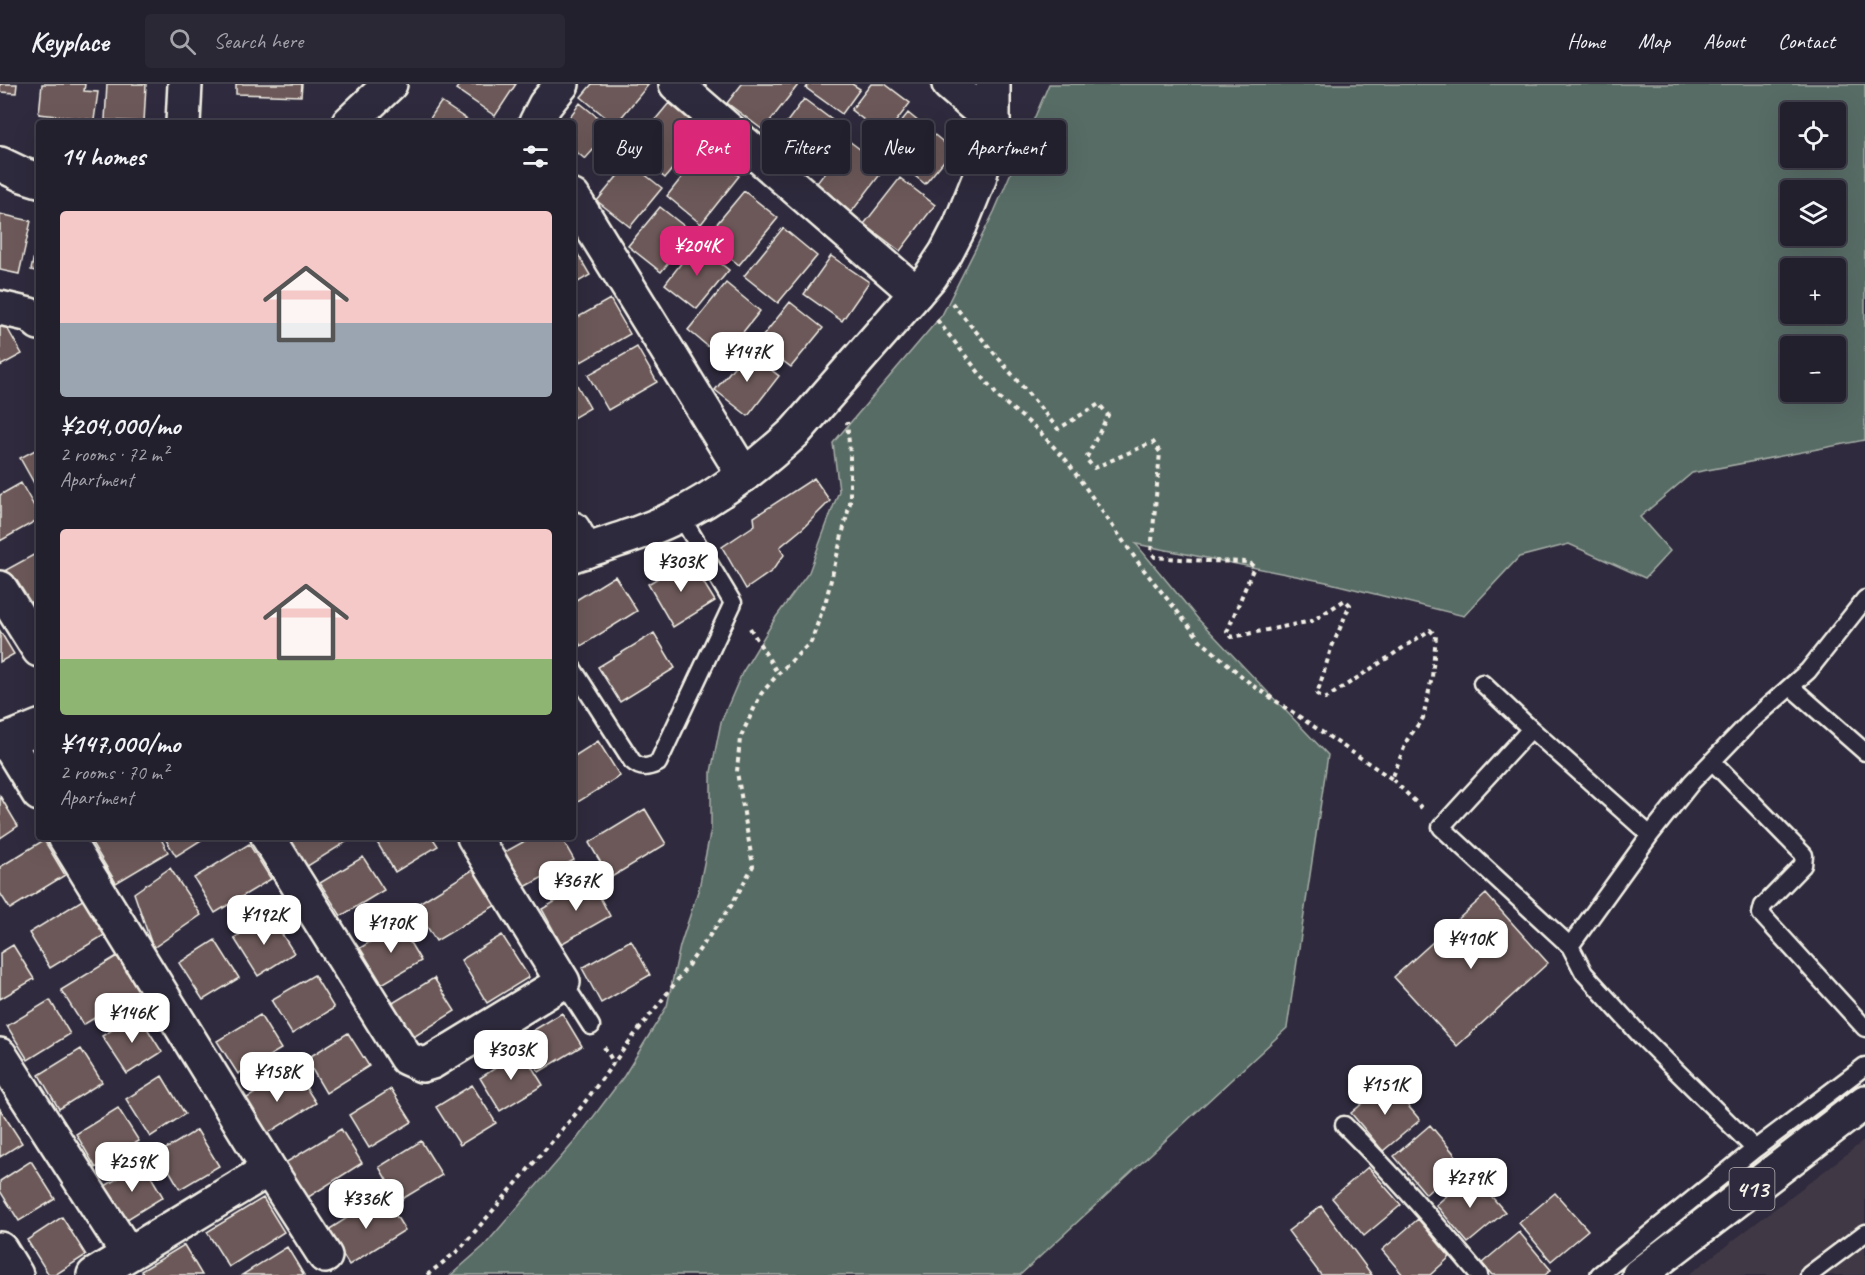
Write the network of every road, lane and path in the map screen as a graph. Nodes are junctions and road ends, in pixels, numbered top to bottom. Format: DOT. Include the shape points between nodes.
graph roads {
  1 [pos="186,84"];
  2 [pos="390,84"];
  3 [pos="562,84"];
  4 [pos="676,84"];
  5 [pos="949,84"];
  6 [pos="993,84"];
  7 [pos="183,120"];
  8 [pos="352,120"];
  9 [pos="538,120"];
  10 [pos="991,120"];
  11 [pos="993,120"];
  12 [pos="0,165"];
  13 [pos="980,174"];
  14 [pos="36,179"];
  15 [pos="576,202"];
  16 [pos="923,285"];
  17 [pos="0,308"];
  18 [pos="36,320"];
  19 [pos="832,390"];
  20 [pos="744,475"];
  21 [pos="680,515"];
  22 [pos="577,545"];
  23 [pos="0,588"];
  24 [pos="1865,598"];
  25 [pos="733,603"];
  26 [pos="36,645"];
  27 [pos="576,674"];
  28 [pos="778,674"];
  29 [pos="1482,683"];
  30 [pos="1791,687"];
  31 [pos="36,728"];
  32 [pos="1531,729"];
  33 [pos="3,742"];
  34 [pos="1865,752"];
  35 [pos="1713,761"];
  36 [pos="1392,779"];
  37 [pos="36,790"];
  38 [pos="1441,827"];
  39 [pos="1650,835"];
  40 [pos="67,840"];
  41 [pos="270,840"];
  42 [pos="476,840"];
  43 [pos="1570,946"];
  44 [pos="563,982"];
  45 [pos="591,1026"];
  46 [pos="1865,1028"];
  47 [pos="0,1055"];
  48 [pos="1865,1066"];
  49 [pos="1865,1102"];
  50 [pos="1344,1125"];
  51 [pos="1755,1149"];
  52 [pos="268,1170"];
  53 [pos="1865,1233"];
  54 [pos="0,1249"];
  55 [pos="128,1254"];
  56 [pos="325,1256"];
  57 [pos="16,1275"];
  58 [pos="94,1275"];
  59 [pos="426,1275"];
  60 [pos="1479,1275"];
  61 [pos="1599,1275"];
  62 [pos="1639,1275"];
  63 [pos="1809,1275"];
  1 -- 7 [label="main road"];
  2 -- 8 [label="main road"];
  3 -- 9 [label="main road"];
  4 -- 16 [label="main road"];
  5 -- 10 [label="main road"];
  6 -- 11 [label="main road"];
  12 -- 14 [label="main road"];
  13 -- 16 [label="main road" via="960,226"];
  15 -- 20 [label="main road"];
  16 -- 19 [label="main road"];
  16 -- 36 [label="path" via="1000,399 1037,429 1066,460 1140,565 1201,641 1252,685"];
  16 -- 36 [label="path" via="1058,429 1099,404 1108,415 1086,459 1094,468 1153,442 1160,452 1151,552 1155,557 1249,562 1254,567 1227,632 1232,637 1312,621 1345,600 1350,605 1317,694 1324,699 1430,630 1436,636 1423,718 1407,740"];
  17 -- 18 [label="main road" via="30,315"];
  19 -- 20 [label="main road" via="795,432"];
  19 -- 28 [label="path" via="846,413 850,503 826,600 811,642"];
  20 -- 21 [label="main road"];
  21 -- 22 [label="main road"];
  21 -- 25 [label="lane"];
  23 -- 26 [label="main road"];
  24 -- 30 [label="lane"];
  25 -- 27 [label="lane" via="658,763 638,767 632,761"];
  25 -- 28 [label="path"];
  28 -- 59 [label="path" via="761,694 740,738 737,772 753,866 731,906 579,1110 460,1249"];
  29 -- 32 [label="lane"];
  30 -- 34 [label="lane"];
  30 -- 35 [label="lane"];
  31 -- 33 [label="main road"];
  32 -- 38 [label="lane"];
  32 -- 39 [label="lane"];
  33 -- 37 [label="main road"];
  35 -- 39 [label="lane"];
  35 -- 46 [label="lane" via="1804,855 1803,865 1762,906 1761,914"];
  36 -- 38 [label="path"];
  38 -- 43 [label="lane"];
  39 -- 43 [label="lane"];
  40 -- 52 [label="main road"];
  41 -- 44 [label="main road" via="406,1058 414,1062 432,1062"];
  42 -- 44 [label="main road"];
  43 -- 51 [label="lane" via="1584,973"];
  44 -- 45 [label="lane"];
  47 -- 55 [label="main road"];
  48 -- 51 [label="lane"];
  49 -- 62 [label="main road, 413"];
  50 -- 60 [label="lane" via="1402,1184"];
  51 -- 61 [label="lane"];
  52 -- 55 [label="main road"];
  52 -- 56 [label="main road"];
  53 -- 63 [label="lane"];
  54 -- 57 [label="main road"];
  55 -- 58 [label="main road"];
}
